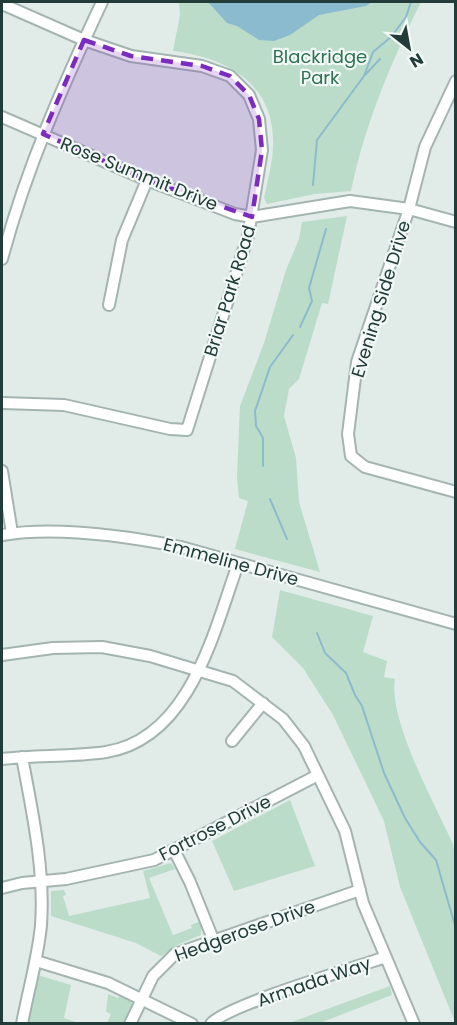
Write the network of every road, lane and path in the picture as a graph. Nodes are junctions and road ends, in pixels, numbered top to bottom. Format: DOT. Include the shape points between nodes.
graph roads {
  1 [pos="102,2"];
  2 [pos="2,4"];
  3 [pos="84,40"];
  4 [pos="456,81"];
  5 [pos="2,117"];
  6 [pos="43,134"];
  7 [pos="147,180"];
  8 [pos="409,209"];
  9 [pos="252,217"];
  10 [pos="456,222"];
  11 [pos="2,259"];
  12 [pos="109,305"];
  13 [pos="2,403"];
  14 [pos="2,471"];
  15 [pos="456,492"];
  16 [pos="7,534"];
  17 [pos="238,564"];
  18 [pos="456,624"];
  19 [pos="2,655"];
  20 [pos="199,670"];
  21 [pos="263,703"];
  22 [pos="232,741"];
  23 [pos="22,757"];
  24 [pos="2,759"];
  25 [pos="318,776"];
  26 [pos="174,850"];
  27 [pos="41,881"];
  28 [pos="2,888"];
  29 [pos="360,890"];
  30 [pos="213,939"];
  31 [pos="386,957"];
  32 [pos="36,961"];
  33 [pos="142,998"];
  34 [pos="21,1023"];
  35 [pos="130,1023"];
  36 [pos="192,1023"];
  37 [pos="211,1023"];
  38 [pos="412,1023"];
  1 -- 3 [label="street"];
  2 -- 3 [label="street, Briar Park Road"];
  3 -- 6 [label="street"];
  3 -- 9 [label="street, Briar Park Road" via="131,56 202,66 230,75 249,95 260,119 262,150"];
  4 -- 8 [label="street" via="425,147"];
  5 -- 6 [label="street, Rose Summit Drive"];
  6 -- 7 [label="street, Rose Summit Drive"];
  6 -- 11 [label="street" via="18,199"];
  7 -- 9 [label="street, Rose Summit Drive"];
  7 -- 12 [label="street" via="122,240"];
  8 -- 9 [label="street, Rose Summit Drive" via="350,201"];
  8 -- 10 [label="street, Rose Summit Drive"];
  8 -- 15 [label="street, Evening Side Drive" via="357,362 348,435 351,456 365,467"];
  9 -- 13 [label="street, Briar Park Road" via="187,430 64,405"];
  14 -- 16 [label="street"];
  16 -- 17 [label="street, Emmeline Drive" via="138,538"];
  17 -- 18 [label="street, Emmeline Drive"];
  17 -- 20 [label="street"];
  19 -- 20 [label="street" via="102,647"];
  20 -- 21 [label="street" via="239,684"];
  20 -- 23 [label="street" via="166,721 138,741 108,752"];
  21 -- 22 [label="street"];
  21 -- 25 [label="street" via="295,732"];
  23 -- 24 [label="street"];
  23 -- 27 [label="street"];
  25 -- 26 [label="street, Fortrose Drive"];
  25 -- 29 [label="street" via="345,831"];
  26 -- 27 [label="street, Fortrose Drive" via="149,862"];
  26 -- 30 [label="street"];
  27 -- 28 [label="street, Fortrose Drive"];
  27 -- 32 [label="street"];
  29 -- 30 [label="street, Hedgerose Drive"];
  29 -- 31 [label="street"];
  30 -- 33 [label="street, Hedgerose Drive" via="170,957 153,976"];
  31 -- 37 [label="street, Armada Way" via="248,1004"];
  31 -- 38 [label="street"];
  32 -- 33 [label="street" via="90,976"];
  32 -- 34 [label="street"];
  33 -- 35 [label="street, Hedgerose Drive"];
  33 -- 36 [label="street"];
}
